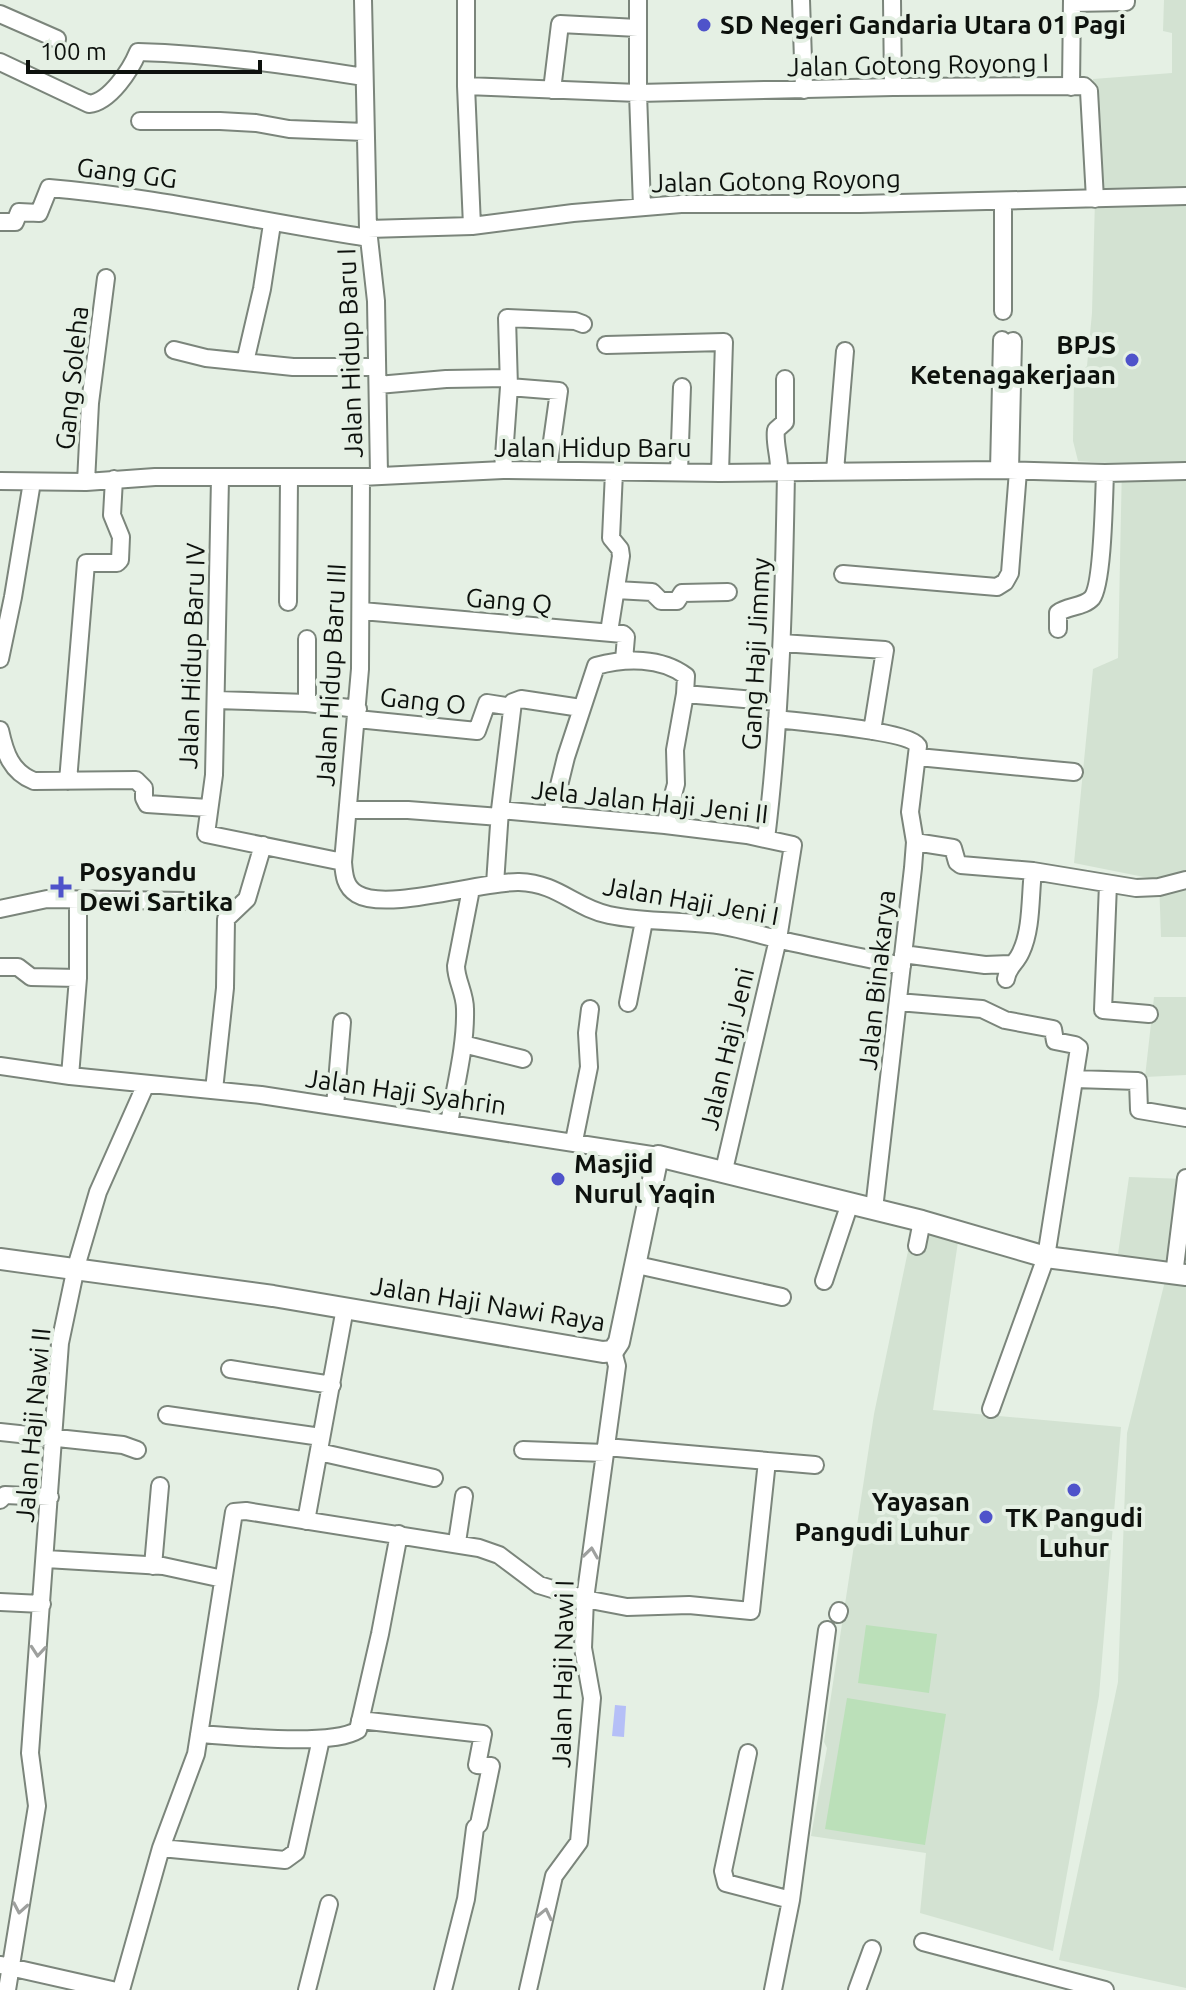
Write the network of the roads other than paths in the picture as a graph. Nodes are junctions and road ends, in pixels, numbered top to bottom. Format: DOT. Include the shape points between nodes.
graph roads {
  1 [pos="363,0"];
  2 [pos="466,0"];
  3 [pos="638,0"];
  4 [pos="801,0"];
  5 [pos="892,0"];
  6 [pos="1126,0"];
  7 [pos="1072,2"];
  8 [pos="0,14"];
  9 [pos="638,28"];
  10 [pos="57,39"];
  11 [pos="0,62"];
  12 [pos="364,77"];
  13 [pos="466,86"];
  14 [pos="893,87"];
  15 [pos="1071,87"];
  16 [pos="552,90"];
  17 [pos="804,90"];
  18 [pos="638,93"];
  19 [pos="140,121"];
  20 [pos="365,132"];
  21 [pos="1186,196"];
  22 [pos="1095,199"];
  23 [pos="1003,201"];
  24 [pos="642,207"];
  25 [pos="0,222"];
  26 [pos="272,224"];
  27 [pos="472,226"];
  28 [pos="369,234"];
  29 [pos="106,278"];
  30 [pos="1003,311"];
  31 [pos="583,324"];
  32 [pos="1007,340"];
  33 [pos="606,345"];
  34 [pos="174,350"];
  35 [pos="845,351"];
  36 [pos="245,362"];
  37 [pos="377,367"];
  38 [pos="785,379"];
  39 [pos="508,382"];
  40 [pos="378,385"];
  41 [pos="682,387"];
  42 [pos="503,470"];
  43 [pos="548,470"];
  44 [pos="1009,470"];
  45 [pos="835,471"];
  46 [pos="1186,471"];
  47 [pos="614,472"];
  48 [pos="679,472"];
  49 [pos="783,472"];
  50 [pos="720,473"];
  51 [pos="1105,473"];
  52 [pos="379,475"];
  53 [pos="361,477"];
  54 [pos="220,478"];
  55 [pos="289,478"];
  56 [pos="114,479"];
  57 [pos="0,481"];
  58 [pos="32,482"];
  59 [pos="86,482"];
  60 [pos="843,574"];
  61 [pos="616,590"];
  62 [pos="728,592"];
  63 [pos="288,602"];
  64 [pos="362,611"];
  65 [pos="1058,629"];
  66 [pos="609,632"];
  67 [pos="307,639"];
  68 [pos="782,643"];
  69 [pos="0,659"];
  70 [pos="624,660"];
  71 [pos="685,694"];
  72 [pos="216,700"];
  73 [pos="307,703"];
  74 [pos="512,707"];
  75 [pos="581,708"];
  76 [pos="778,711"];
  77 [pos="357,714"];
  78 [pos="0,730"];
  79 [pos="872,731"];
  80 [pos="918,757"];
  81 [pos="1074,772"];
  82 [pos="68,781"];
  83 [pos="208,808"];
  84 [pos="348,810"];
  85 [pos="500,814"];
  86 [pos="552,814"];
  87 [pos="665,825"];
  88 [pos="766,839"];
  89 [pos="915,842"];
  90 [pos="263,845"];
  91 [pos="344,869"];
  92 [pos="1033,871"];
  93 [pos="1186,880"];
  94 [pos="495,884"];
  95 [pos="1108,884"];
  96 [pos="471,889"];
  97 [pos="78,900"];
  98 [pos="186,901"];
  99 [pos="0,909"];
  100 [pos="644,921"];
  101 [pos="778,939"];
  102 [pos="903,960"];
  103 [pos="0,967"];
  104 [pos="78,978"];
  105 [pos="898,1002"];
  106 [pos="628,1003"];
  107 [pos="590,1009"];
  108 [pos="1149,1014"];
  109 [pos="342,1022"];
  110 [pos="463,1044"];
  111 [pos="523,1059"];
  112 [pos="0,1066"];
  113 [pos="70,1076"];
  114 [pos="1075,1079"];
  115 [pos="146,1084"];
  116 [pos="214,1090"];
  117 [pos="335,1106"];
  118 [pos="1186,1118"];
  119 [pos="449,1124"];
  120 [pos="574,1141"];
  121 [pos="658,1156"];
  122 [pos="724,1170"];
  123 [pos="1186,1178"];
  124 [pos="850,1203"];
  125 [pos="874,1209"];
  126 [pos="922,1221"];
  127 [pos="917,1246"];
  128 [pos="1046,1257"];
  129 [pos="0,1259"];
  130 [pos="637,1265"];
  131 [pos="76,1267"];
  132 [pos="1180,1275"];
  133 [pos="824,1281"];
  134 [pos="782,1297"];
  135 [pos="345,1308"];
  136 [pos="613,1351"];
  137 [pos="230,1369"];
  138 [pos="332,1385"];
  139 [pos="991,1409"];
  140 [pos="167,1415"];
  141 [pos="0,1432"];
  142 [pos="53,1439"];
  143 [pos="320,1444"];
  144 [pos="137,1450"];
  145 [pos="523,1450"];
  146 [pos="605,1450"];
  147 [pos="767,1461"];
  148 [pos="815,1465"];
  149 [pos="434,1478"];
  150 [pos="160,1486"];
  151 [pos="464,1496"];
  152 [pos="50,1497"];
  153 [pos="0,1500"];
  154 [pos="306,1521"];
  155 [pos="399,1534"];
  156 [pos="457,1542"];
  157 [pos="46,1559"];
  158 [pos="153,1566"];
  159 [pos="223,1579"];
  160 [pos="585,1599"];
  161 [pos="0,1602"];
  162 [pos="42,1604"];
  163 [pos="827,1630"];
  164 [pos="360,1720"];
  165 [pos="199,1734"];
  166 [pos="321,1739"];
  167 [pos="748,1753"];
  168 [pos="161,1848"];
  169 [pos="791,1900"];
  170 [pos="329,1904"];
  171 [pos="923,1942"];
  172 [pos="872,1949"];
  173 [pos="5,1966"];
  174 [pos="1044,1983"];
  175 [pos="7,1990"];
  176 [pos="112,1990"];
  177 [pos="121,1990"];
  178 [pos="307,1990"];
  179 [pos="443,1990"];
  180 [pos="528,1990"];
  181 [pos="773,1990"];
  182 [pos="857,1990"];
  183 [pos="1105,1990"];
  1 -- 12 [label="street, Jalan Hidup Baru I"];
  2 -- 13 [label="street"];
  3 -- 9 [label="street"];
  4 -- 17 [label="street"];
  5 -- 14 [label="street"];
  6 -- 7 [label="street"];
  7 -- 15 [label="street"];
  8 -- 10 [label="street"];
  9 -- 16 [label="street" via="560,24"];
  9 -- 18 [label="street"];
  11 -- 12 [label="street" via="93,104 126,75 136,54 209,55"];
  12 -- 20 [label="street, Jalan Hidup Baru I"];
  13 -- 16 [label="street, Jalan Gotong Royong I"];
  13 -- 27 [label="street"];
  14 -- 15 [label="street, Jalan Gotong Royong I"];
  14 -- 17 [label="street, Jalan Gotong Royong I"];
  15 -- 22 [label="street, Jalan Gotong Royong I" via="1089,91"];
  16 -- 18 [label="street, Jalan Gotong Royong I"];
  17 -- 18 [label="street, Jalan Gotong Royong I"];
  18 -- 24 [label="street"];
  19 -- 20 [label="street"];
  20 -- 28 [label="street, Jalan Hidup Baru I"];
  21 -- 22 [label="street, Jalan Gotong Royong"];
  22 -- 23 [label="street, Jalan Gotong Royong"];
  23 -- 24 [label="street, Jalan Gotong Royong"];
  23 -- 30 [label="street"];
  24 -- 27 [label="street, Jalan Gotong Royong"];
  25 -- 26 [label="street, Gang GG" via="15,222 19,212 39,213 49,188 205,208"];
  26 -- 28 [label="street, Jalan Gotong Royong"];
  26 -- 36 [label="street"];
  27 -- 28 [label="street, Jalan Gotong Royong"];
  28 -- 37 [label="street, Jalan Hidup Baru I"];
  29 -- 59 [label="street, Gang Soleha"];
  31 -- 39 [label="street" via="507,318"];
  32 -- 44 [label="street"];
  33 -- 50 [label="street" via="724,342"];
  34 -- 36 [label="street"];
  35 -- 45 [label="street"];
  36 -- 37 [label="street"];
  37 -- 40 [label="street, Jalan Hidup Baru I"];
  38 -- 49 [label="street, Gang Haji Jimmy" via="785,422 775,437"];
  39 -- 40 [label="street"];
  39 -- 42 [label="street"];
  39 -- 43 [label="street" via="559,391"];
  40 -- 52 [label="street, Jalan Hidup Baru I"];
  41 -- 48 [label="street"];
  42 -- 43 [label="street, Jalan Hidup Baru"];
  42 -- 52 [label="street, Jalan Hidup Baru"];
  43 -- 47 [label="street, Jalan Hidup Baru"];
  44 -- 45 [label="street, Jalan Hidup Baru"];
  44 -- 51 [label="street, Jalan Hidup Baru"];
  44 -- 60 [label="street" via="1010,573 1002,584"];
  45 -- 49 [label="street, Jalan Hidup Baru"];
  46 -- 51 [label="street, Jalan Hidup Baru"];
  47 -- 48 [label="street, Jalan Hidup Baru"];
  47 -- 61 [label="street" via="611,538 621,556"];
  48 -- 50 [label="street, Jalan Hidup Baru"];
  49 -- 50 [label="street, Jalan Hidup Baru"];
  49 -- 68 [label="street, Gang Haji Jimmy"];
  51 -- 65 [label="street" via="1095,591 1090,600 1058,613"];
  52 -- 53 [label="street, Jalan Hidup Baru"];
  53 -- 55 [label="street, Jalan Hidup Baru"];
  53 -- 64 [label="street, Jalan Hidup Baru III"];
  54 -- 55 [label="street, Jalan Hidup Baru"];
  54 -- 56 [label="street, Jalan Hidup Baru"];
  54 -- 72 [label="street, Jalan Hidup Baru IV"];
  55 -- 63 [label="street"];
  56 -- 59 [label="street, Jalan Hidup Baru"];
  56 -- 82 [label="street" via="112,515 121,537 120,560 86,563"];
  57 -- 58 [label="street, Jalan Hidup Baru"];
  58 -- 59 [label="street, Jalan Hidup Baru"];
  58 -- 69 [label="street"];
  61 -- 62 [label="street" via="652,592 661,601 677,601 682,593"];
  61 -- 66 [label="street"];
  64 -- 66 [label="street, Gang Q"];
  64 -- 77 [label="street, Jalan Hidup Baru III"];
  66 -- 70 [label="street" via="625,635"];
  67 -- 73 [label="street"];
  68 -- 76 [label="street, Gang Haji Jimmy"];
  68 -- 79 [label="street" via="885,650"];
  70 -- 71 [label="street" via="657,663 683,673 688,680"];
  70 -- 75 [label="street" via="596,666"];
  71 -- 76 [label="street"];
  71 -- 87 [label="street" via="675,750 676,784"];
  72 -- 73 [label="street"];
  72 -- 83 [label="street, Jalan Hidup Baru IV"];
  73 -- 77 [label="street"];
  74 -- 75 [label="street" via="521,699"];
  74 -- 77 [label="street, Gang O" via="487,703 477,731"];
  74 -- 85 [label="street"];
  75 -- 86 [label="street"];
  76 -- 79 [label="street"];
  76 -- 88 [label="street, Gang Haji Jimmy"];
  77 -- 84 [label="street, Jalan Hidup Baru III"];
  78 -- 82 [label="street" via="5,751 24,777"];
  79 -- 80 [label="street" via="913,740"];
  80 -- 81 [label="street"];
  80 -- 89 [label="street, Jalan Binakarya" via="910,812"];
  82 -- 83 [label="street" via="136,780 147,804"];
  83 -- 90 [label="street, Jalan Hidup Baru IV" via="206,834"];
  84 -- 85 [label="street, Jela Jalan Haji Jeni II"];
  84 -- 91 [label="street, Jalan Hidup Baru III"];
  85 -- 86 [label="street, Jela Jalan Haji Jeni II"];
  85 -- 94 [label="street"];
  86 -- 87 [label="street, Jela Jalan Haji Jeni II"];
  87 -- 88 [label="street, Jela Jalan Haji Jeni II"];
  88 -- 101 [label="street, Jela Jalan Haji Jeni II" via="793,845"];
  89 -- 92 [label="street" via="953,848 961,865"];
  89 -- 102 [label="street, Jalan Binakarya"];
  90 -- 91 [label="street"];
  90 -- 116 [label="street" via="247,899 226,919"];
  91 -- 96 [label="street, Jalan Haji Jeni I" via="346,882 358,895 371,898"];
  92 -- 95 [label="street"];
  92 -- 102 [label="street, Jalan Haji Jeni I" via="1025,937 1008,972 985,965"];
  93 -- 95 [label="street" via="1148,888"];
  94 -- 96 [label="street, Jalan Haji Jeni I"];
  94 -- 100 [label="street, Jalan Haji Jeni I" via="537,884 598,912"];
  95 -- 108 [label="street" via="1103,1009"];
  96 -- 110 [label="street" via="456,966 465,1001"];
  97 -- 98 [label="street"];
  97 -- 99 [label="street" via="38,900"];
  97 -- 104 [label="street"];
  100 -- 101 [label="street, Jalan Haji Jeni I" via="710,924"];
  100 -- 106 [label="street"];
  101 -- 102 [label="street, Jalan Haji Jeni I"];
  101 -- 122 [label="street, Jalan Haji Jeni"];
  102 -- 105 [label="street, Jalan Binakarya"];
  103 -- 104 [label="street" via="18,967 31,977"];
  104 -- 113 [label="street"];
  105 -- 114 [label="street" via="982,1009 1005,1020 1053,1029 1055,1041 1079,1047"];
  105 -- 125 [label="street, Jalan Binakarya"];
  107 -- 120 [label="street" via="589,1067"];
  109 -- 117 [label="street"];
  110 -- 111 [label="street"];
  110 -- 119 [label="street"];
  112 -- 113 [label="street, Jalan Haji Syahrin"];
  113 -- 115 [label="street, Jalan Haji Syahrin"];
  114 -- 118 [label="street" via="1138,1081 1139,1110"];
  114 -- 128 [label="street"];
  115 -- 116 [label="street, Jalan Haji Syahrin"];
  115 -- 131 [label="street" via="98,1192"];
  116 -- 117 [label="street, Jalan Haji Syahrin"];
  117 -- 119 [label="street, Jalan Haji Syahrin"];
  119 -- 120 [label="street, Jalan Haji Syahrin"];
  120 -- 121 [label="street, Jalan Haji Syahrin"];
  121 -- 122 [label="street"];
  121 -- 130 [label="street, Jalan Haji Nawi Raya"];
  122 -- 124 [label="street"];
  123 -- 132 [label="street"];
  124 -- 125 [label="street"];
  124 -- 133 [label="street"];
  125 -- 126 [label="street"];
  126 -- 127 [label="street"];
  126 -- 128 [label="street"];
  128 -- 132 [label="street"];
  128 -- 139 [label="street"];
  129 -- 131 [label="street, Jalan Haji Nawi Raya"];
  130 -- 134 [label="street"];
  130 -- 136 [label="street, Jalan Haji Nawi Raya"];
  131 -- 135 [label="street, Jalan Haji Nawi Raya"];
  131 -- 142 [label="street, Jalan Haji Nawi II" via="60,1343"];
  135 -- 136 [label="street, Jalan Haji Nawi Raya"];
  135 -- 138 [label="street"];
  136 -- 146 [label="street, Jalan Haji Nawi I" via="617,1366"];
  137 -- 138 [label="street"];
  138 -- 143 [label="street"];
  140 -- 143 [label="street"];
  141 -- 142 [label="street"];
  142 -- 144 [label="street"];
  142 -- 152 [label="street, Jalan Haji Nawi II"];
  143 -- 149 [label="street"];
  143 -- 154 [label="street"];
  145 -- 146 [label="street"];
  146 -- 147 [label="street"];
  160 -- 146 [label="street, Jalan Haji Nawi I, one-way"];
  147 -- 148 [label="street"];
  147 -- 160 [label="street" via="751,1611 627,1607"];
  150 -- 158 [label="street"];
  151 -- 156 [label="street"];
  152 -- 153 [label="street" via="5,1495"];
  152 -- 157 [label="street, Jalan Haji Nawi II"];
  154 -- 155 [label="street"];
  154 -- 159 [label="street" via="246,1511 233,1514"];
  155 -- 156 [label="street"];
  155 -- 164 [label="street"];
  156 -- 160 [label="street" via="499,1555 546,1588"];
  157 -- 158 [label="street"];
  157 -- 162 [label="street, Jalan Haji Nawi II"];
  158 -- 159 [label="street"];
  159 -- 165 [label="street"];
  180 -- 160 [label="street, Jalan Haji Nawi I, one-way" via="554,1876 579,1842 592,1709 583,1648"];
  161 -- 162 [label="street"];
  162 -- 173 [label="street, Jalan Haji Nawi II, one-way" via="30,1753 37,1806"];
  163 -- 169 [label="street"];
  164 -- 166 [label="street" via="356,1732"];
  164 -- 179 [label="street" via="483,1734 477,1765 491,1766"];
  165 -- 166 [label="street"];
  165 -- 168 [label="street"];
  166 -- 168 [label="street" via="292,1857"];
  167 -- 169 [label="street" via="724,1880"];
  168 -- 177 [label="street"];
  169 -- 181 [label="street"];
  170 -- 178 [label="street"];
  171 -- 174 [label="street"];
  172 -- 182 [label="street"];
  173 -- 175 [label="street, Jalan Haji Nawi II"];
  173 -- 176 [label="street"];
  174 -- 183 [label="street"];
}
